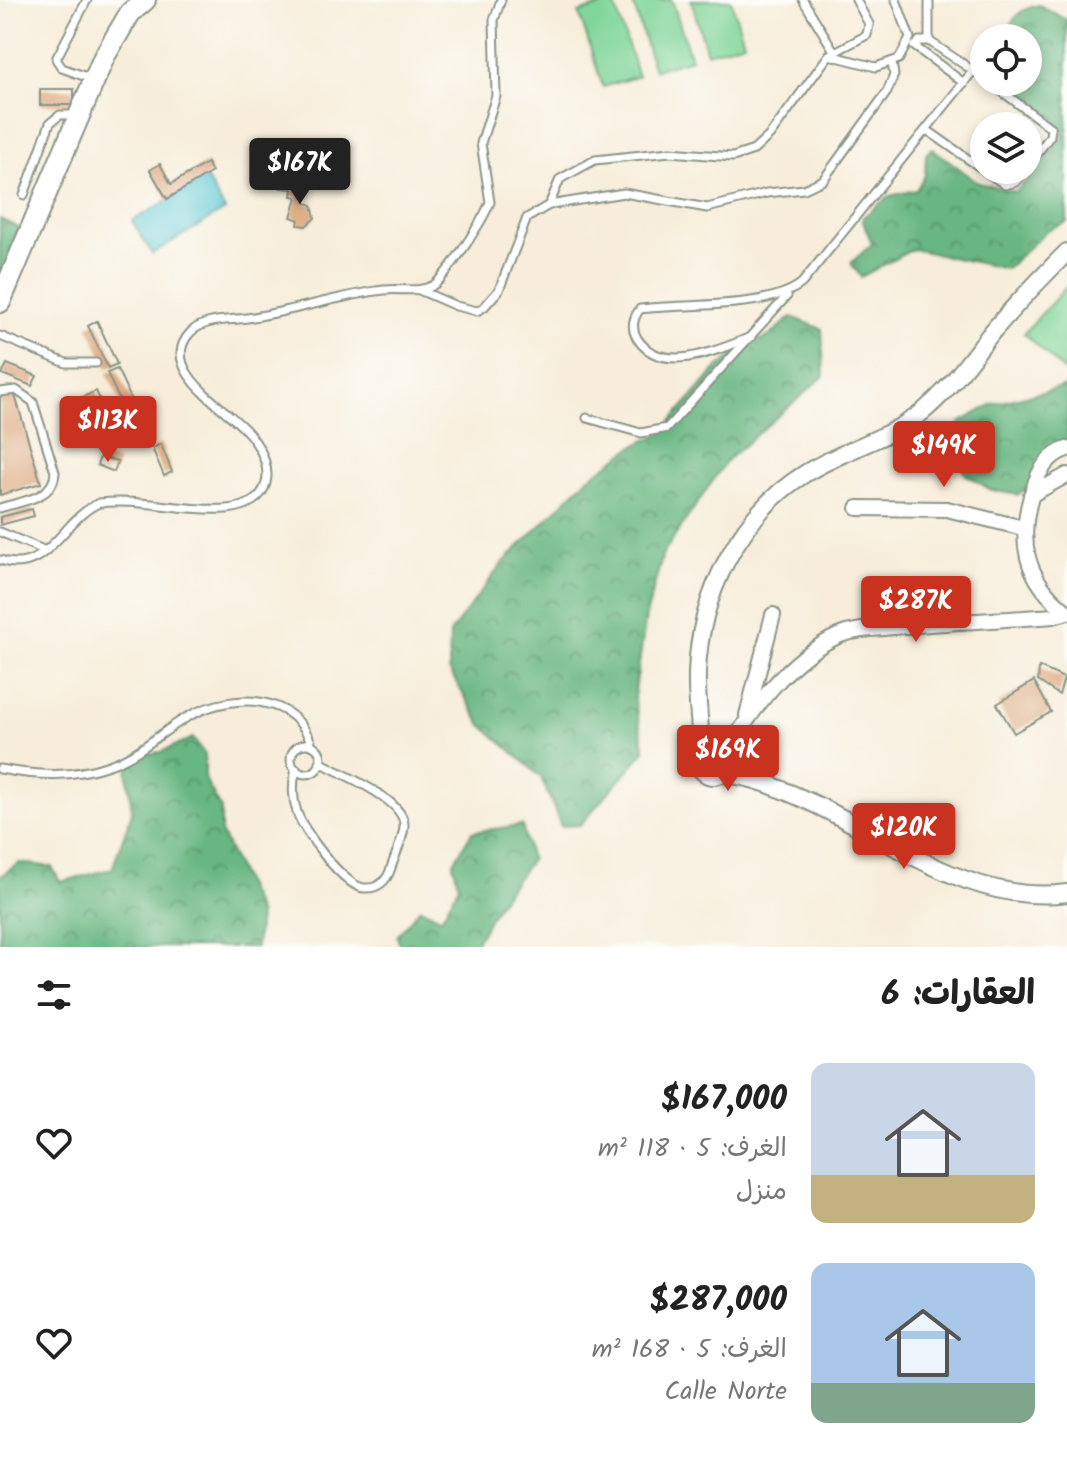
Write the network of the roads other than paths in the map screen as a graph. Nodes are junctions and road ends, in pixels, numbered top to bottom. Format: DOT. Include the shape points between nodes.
graph roads {
  1 [pos="87,0"];
  2 [pos="145,0"];
  3 [pos="501,0"];
  4 [pos="803,0"];
  5 [pos="856,0"];
  6 [pos="896,0"];
  7 [pos="929,0"];
  8 [pos="929,41"];
  9 [pos="912,45"];
  10 [pos="831,53"];
  11 [pos="892,63"];
  12 [pos="970,69"];
  13 [pos="970,75"];
  14 [pos="94,80"];
  15 [pos="964,83"];
  16 [pos="1008,96"];
  17 [pos="1029,112"];
  18 [pos="79,115"];
  19 [pos="1042,121"];
  20 [pos="927,130"];
  21 [pos="1042,147"];
  22 [pos="970,160"];
  23 [pos="24,195"];
  24 [pos="549,205"];
  25 [pos="1067,252"];
  26 [pos="417,289"];
  27 [pos="789,293"];
  28 [pos="0,302"];
  29 [pos="0,336"];
  30 [pos="751,337"];
  31 [pos="96,363"];
  32 [pos="0,392"];
  33 [pos="587,418"];
  34 [pos="1067,449"];
  35 [pos="1067,475"];
  36 [pos="1031,495"];
  37 [pos="0,508"];
  38 [pos="858,508"];
  39 [pos="1023,528"];
  40 [pos="0,532"];
  41 [pos="46,551"];
  42 [pos="0,560"];
  43 [pos="1067,612"];
  44 [pos="773,615"];
  45 [pos="744,722"];
  46 [pos="702,724"];
  47 [pos="312,745"];
  48 [pos="700,758"];
  49 [pos="723,759"];
  50 [pos="320,762"];
  51 [pos="0,769"];
  52 [pos="296,769"];
  53 [pos="1067,893"];
  1 -- 14 [label="lane" via="56,59 62,68"];
  2 -- 14 [label="main road" via="116,33"];
  3 -- 26 [label="lane" via="494,20 496,96 481,143 490,202 440,280"];
  4 -- 10 [label="lane"];
  5 -- 10 [label="lane" via="869,24 867,35"];
  6 -- 9 [label="lane"];
  7 -- 8 [label="lane"];
  8 -- 9 [label="lane"];
  8 -- 12 [label="lane"];
  9 -- 11 [label="lane"];
  9 -- 15 [label="lane"];
  10 -- 11 [label="lane" via="876,67"];
  10 -- 24 [label="lane" via="754,150 733,157 670,152 595,160 560,179"];
  11 -- 24 [label="lane" via="894,75 887,92 823,180 813,186 707,208 624,193"];
  13 -- 15 [label="lane"];
  14 -- 18 [label="main road"];
  15 -- 20 [label="lane"];
  16 -- 17 [label="lane"];
  18 -- 23 [label="lane" via="60,115 50,123"];
  18 -- 28 [label="main road"];
  19 -- 21 [label="lane" via="1051,128"];
  20 -- 22 [label="lane"];
  20 -- 27 [label="lane"];
  24 -- 26 [label="lane" via="527,218 499,290 484,307 477,311 456,306"];
  25 -- 46 [label="street" via="935,401 888,435 802,475 745,530 717,581 701,637 696,675"];
  26 -- 41 [label="lane" via="381,290 199,326 184,343 184,365 205,395 251,436 268,476 260,496 243,507 209,510 99,503"];
  27 -- 30 [label="lane"];
  27 -- 30 [label="lane" via="758,301 640,309 633,325 645,346 683,358"];
  29 -- 31 [label="lane" via="66,363"];
  30 -- 33 [label="lane" via="667,428 641,433"];
  32 -- 37 [label="lane" via="16,390 33,402 55,472 44,495"];
  34 -- 36 [label="street" via="1048,460"];
  35 -- 36 [label="street"];
  36 -- 39 [label="street"];
  38 -- 39 [label="street" via="936,507"];
  39 -- 43 [label="street" via="1035,574"];
  40 -- 41 [label="lane"];
  41 -- 42 [label="lane" via="25,565"];
  43 -- 45 [label="street" via="841,634 800,661"];
  44 -- 45 [label="street"];
  45 -- 49 [label="street"];
  46 -- 48 [label="street"];
  46 -- 49 [label="street"];
  47 -- 50 [label="lane"];
  47 -- 51 [label="lane" via="299,721 281,707 230,702 189,716 140,751 96,769 51,776"];
  47 -- 52 [label="lane" via="294,750 291,760"];
  48 -- 49 [label="street" via="707,750"];
  48 -- 49 [label="street" via="707,775"];
  49 -- 53 [label="street" via="972,884 1006,893"];
  50 -- 52 [label="lane" via="310,773"];
  50 -- 52 [label="lane" via="390,801 402,814 400,840 388,877 379,885 366,889 350,883 304,828 293,798"];
}
